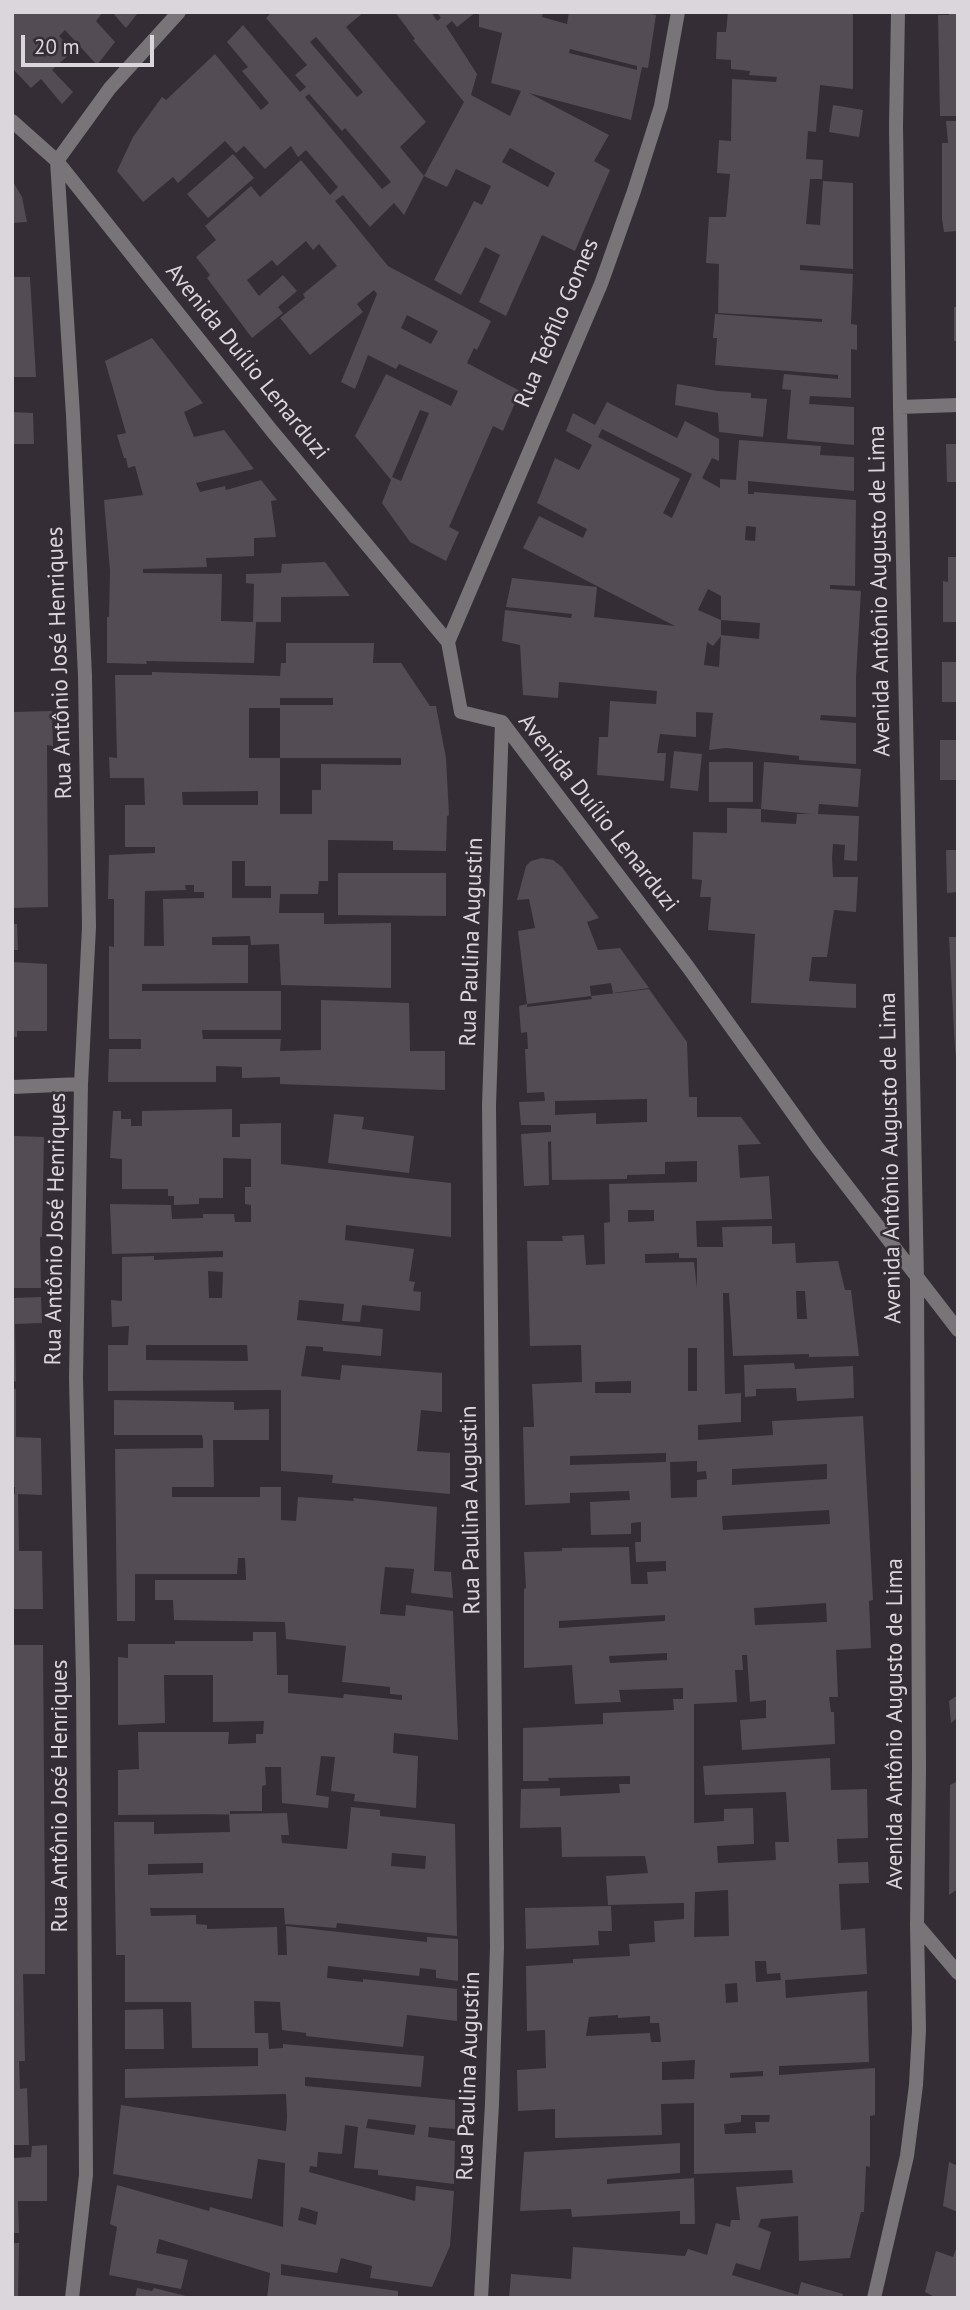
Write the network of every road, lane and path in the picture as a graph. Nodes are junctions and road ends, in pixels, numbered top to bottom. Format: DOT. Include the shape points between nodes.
graph roads {
  1 [pos="179,12"];
  2 [pos="678,12"];
  3 [pos="898,12"];
  4 [pos="12,121"];
  5 [pos="57,161"];
  6 [pos="958,405"];
  7 [pos="900,407"];
  8 [pos="448,642"];
  9 [pos="502,722"];
  10 [pos="82,1084"];
  11 [pos="12,1087"];
  12 [pos="917,1280"];
  13 [pos="958,1330"];
  14 [pos="917,1925"];
  15 [pos="958,1973"];
  16 [pos="72,2298"];
  17 [pos="481,2298"];
  18 [pos="874,2298"];
  1 -- 5 [label="street" via="110,89"];
  2 -- 8 [label="street, Rua Teófilo Gomes" via="661,106 601,284"];
  3 -- 7 [label="street, Avenida Antônio Augusto de Lima"];
  4 -- 5 [label="street, Avenida Duílio Lenarduzi"];
  5 -- 8 [label="street, Avenida Duílio Lenarduzi"];
  5 -- 10 [label="street, Rua Antônio José Henriques" via="85,676 89,928"];
  6 -- 7 [label="street"];
  7 -- 12 [label="street, Avenida Antônio Augusto de Lima"];
  8 -- 9 [label="street, Avenida Duílio Lenarduzi" via="461,712"];
  9 -- 12 [label="street, Avenida Duílio Lenarduzi"];
  9 -- 17 [label="street, Rua Paulina Augustin" via="489,1105 497,1947"];
  10 -- 11 [label="street"];
  10 -- 16 [label="street, Rua Antônio José Henriques" via="76,1378 86,2175"];
  12 -- 13 [label="street, Avenida Duílio Lenarduzi"];
  12 -- 14 [label="street, Avenida Antônio Augusto de Lima"];
  14 -- 15 [label="street"];
  14 -- 18 [label="street, Avenida Antônio Augusto de Lima" via="916,2085 907,2156"];
}
